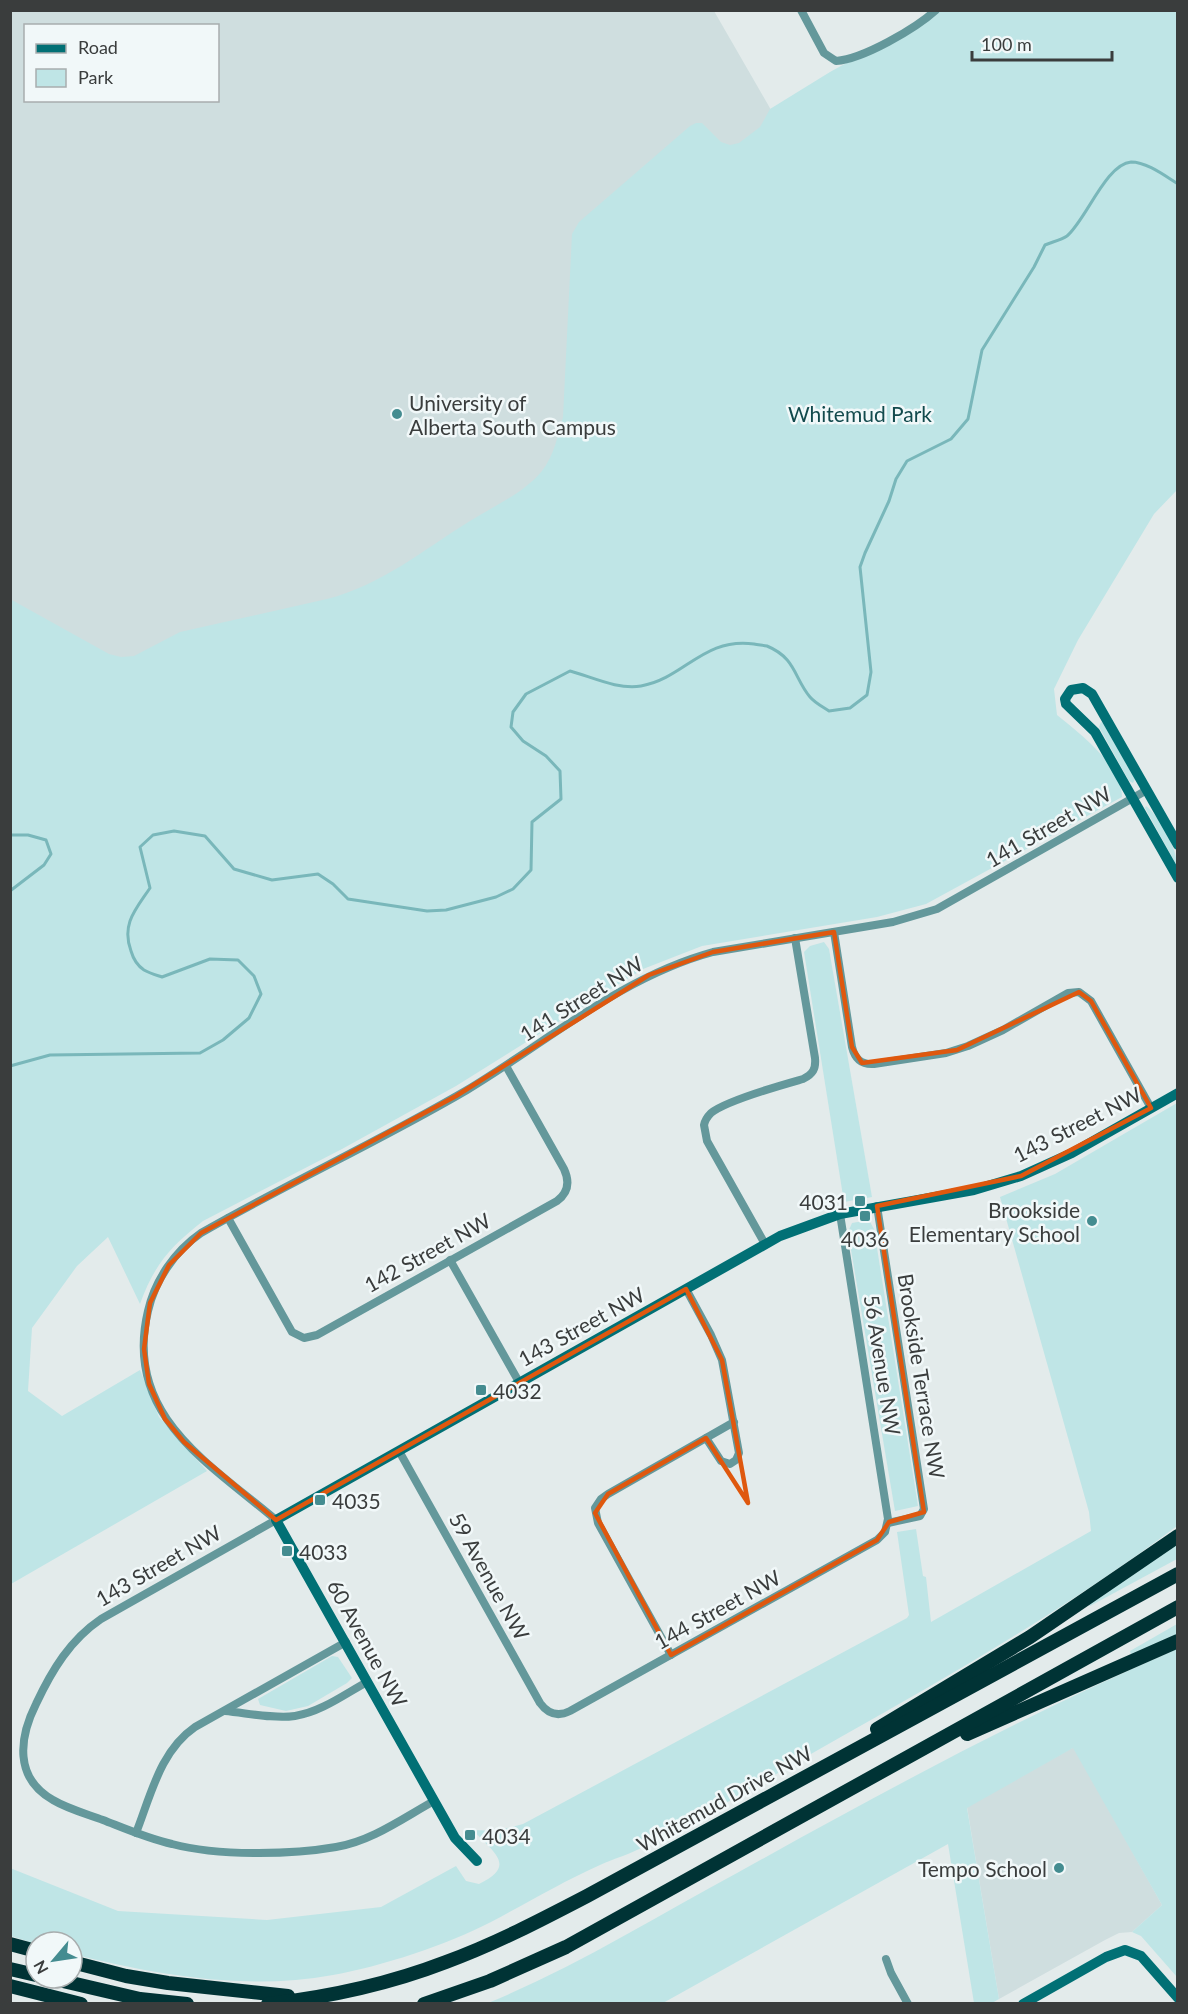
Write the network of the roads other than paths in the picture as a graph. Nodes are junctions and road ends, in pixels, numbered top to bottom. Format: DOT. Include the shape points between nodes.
graph roads {
  1 [pos="801,10"];
  2 [pos="936,10"];
  3 [pos="1147,790"];
  4 [pos="1133,798"];
  5 [pos="1178,845"];
  6 [pos="1178,878"];
  7 [pos="834,932"];
  8 [pos="795,938"];
  9 [pos="506,1066"];
  10 [pos="1178,1093"];
  11 [pos="1151,1108"];
  12 [pos="878,1206"];
  13 [pos="840,1214"];
  14 [pos="228,1218"];
  15 [pos="765,1244"];
  16 [pos="450,1260"];
  17 [pos="686,1289"];
  18 [pos="150,1303"];
  19 [pos="519,1383"];
  20 [pos="734,1422"];
  21 [pos="706,1438"];
  22 [pos="399,1450"];
  23 [pos="276,1520"];
  24 [pos="888,1523"];
  25 [pos="1178,1536"];
  26 [pos="1178,1574"];
  27 [pos="1178,1607"];
  28 [pos="1178,1641"];
  29 [pos="345,1642"];
  30 [pos="671,1655"];
  31 [pos="368,1682"];
  32 [pos="225,1711"];
  33 [pos="554,1714"];
  34 [pos="894,1766"];
  35 [pos="434,1801"];
  36 [pos="738,1814"];
  37 [pos="136,1833"];
  38 [pos="477,1861"];
  39 [pos="886,1959"];
  40 [pos="84,1965"];
  41 [pos="10,1986"];
  42 [pos="84,1986"];
  43 [pos="1178,1998"];
  44 [pos="311,1999"];
  45 [pos="81,2004"];
  46 [pos="187,2004"];
  47 [pos="268,2004"];
  48 [pos="424,2004"];
  49 [pos="909,2004"];
  50 [pos="1023,2004"];
  1 -- 2 [label="street" via="824,53 836,61 899,36"];
  3 -- 4 [label="street, 141 Street NW"];
  3 -- 4 [label="street" via="1092,694 1083,688 1071,690 1066,704 1095,732"];
  3 -- 5 [label="street"];
  4 -- 6 [label="street"];
  4 -- 7 [label="street, 141 Street NW" via="937,909 893,922"];
  7 -- 8 [label="street, 141 Street NW"];
  7 -- 11 [label="street" via="852,1047 859,1061 874,1064 957,1050 1068,993 1079,992 1091,1001"];
  8 -- 9 [label="street, 141 Street NW" via="713,952 649,975"];
  8 -- 15 [label="street" via="814,1070 803,1079 717,1110 704,1125 704,1135"];
  9 -- 14 [label="street, 141 Street NW"];
  9 -- 16 [label="street, 142 Street NW" via="564,1169 567,1188 557,1201"];
  10 -- 11 [label="street, 143 Street NW"];
  11 -- 12 [label="street, 143 Street NW" via="1072,1153 1021,1176 957,1193"];
  12 -- 13 [label="street, 143 Street NW"];
  12 -- 24 [label="street, Brookside Terrace NW" via="924,1509 921,1515"];
  13 -- 15 [label="street, 143 Street NW"];
  13 -- 24 [label="street, 56 Avenue NW"];
  14 -- 16 [label="street, 142 Street NW" via="289,1328 300,1337 317,1335"];
  14 -- 18 [label="street, 141 Street NW" via="184,1248 164,1274"];
  15 -- 17 [label="street, 143 Street NW"];
  16 -- 19 [label="street"];
  17 -- 19 [label="street, 143 Street NW"];
  17 -- 20 [label="street" via="722,1360"];
  18 -- 23 [label="street, 60 Avenue NW" via="144,1349 149,1384 159,1409 184,1442"];
  19 -- 22 [label="street, 143 Street NW"];
  20 -- 21 [label="street"];
  20 -- 21 [label="street" via="739,1453 733,1462 719,1460"];
  21 -- 30 [label="street" via="608,1494 595,1508 598,1523"];
  22 -- 23 [label="street, 143 Street NW"];
  22 -- 33 [label="street, 59 Avenue NW" via="540,1703"];
  23 -- 29 [label="street, 60 Avenue NW"];
  23 -- 37 [label="street, 143 Street NW" via="94,1624 58,1661 32,1712 22,1746 26,1768 37,1787 60,1804"];
  24 -- 30 [label="street, 144 Street NW" via="877,1540"];
  25 -- 36 [label="highway" via="1030,1637"];
  26 -- 36 [label="highway, Whitemud Drive NW"];
  27 -- 34 [label="highway"];
  28 -- 34 [label="highway"];
  29 -- 31 [label="street, 60 Avenue NW"];
  29 -- 32 [label="street"];
  30 -- 33 [label="street, 144 Street NW" via="570,1711"];
  31 -- 32 [label="street" via="296,1716"];
  31 -- 35 [label="street, 60 Avenue NW"];
  32 -- 37 [label="street" via="188,1732 171,1748"];
  34 -- 48 [label="highway" via="566,1947 490,1981"];
  35 -- 37 [label="street" via="362,1840 326,1848 258,1852 197,1849"];
  35 -- 38 [label="street, 60 Avenue NW" via="459,1843"];
  36 -- 44 [label="highway, Whitemud Drive NW" via="587,1896 479,1948 392,1980"];
  39 -- 49 [label="street"];
  40 -- 44 [label="highway" via="168,1983"];
  41 -- 45 [label="highway"];
  42 -- 46 [label="highway" via="140,1999"];
  43 -- 50 [label="street" via="1141,1956 1120,1951"];
  44 -- 47 [label="highway, Whitemud Drive NW"];
}
